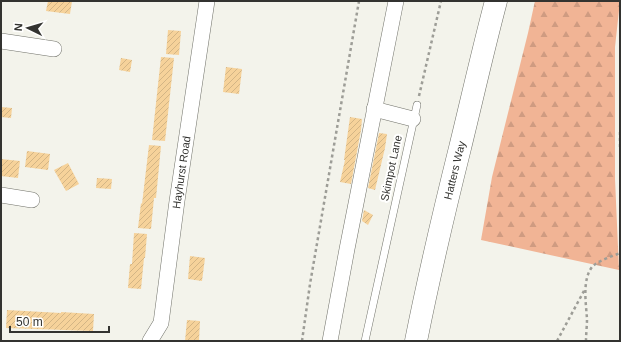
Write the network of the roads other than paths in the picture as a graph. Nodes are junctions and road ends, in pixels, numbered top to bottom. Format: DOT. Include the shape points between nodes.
graph roads {
  1 [pos="207,1"];
  2 [pos="396,1"];
  3 [pos="496,1"];
  4 [pos="1,41"];
  5 [pos="54,49"];
  6 [pos="374,109"];
  7 [pos="415,112"];
  8 [pos="1,195"];
  9 [pos="32,200"];
  10 [pos="150,341"];
  11 [pos="330,341"];
  12 [pos="365,341"];
  13 [pos="416,341"];
  1 -- 10 [label="street, Hayhurst Road" via="160,323"];
  2 -- 6 [label="street"];
  3 -- 13 [label="main road, Hatters Way"];
  4 -- 5 [label="street"];
  6 -- 7 [label="street"];
  6 -- 11 [label="street"];
  7 -- 12 [label="lane, Skimpot Lane"];
  8 -- 9 [label="street"];
}
